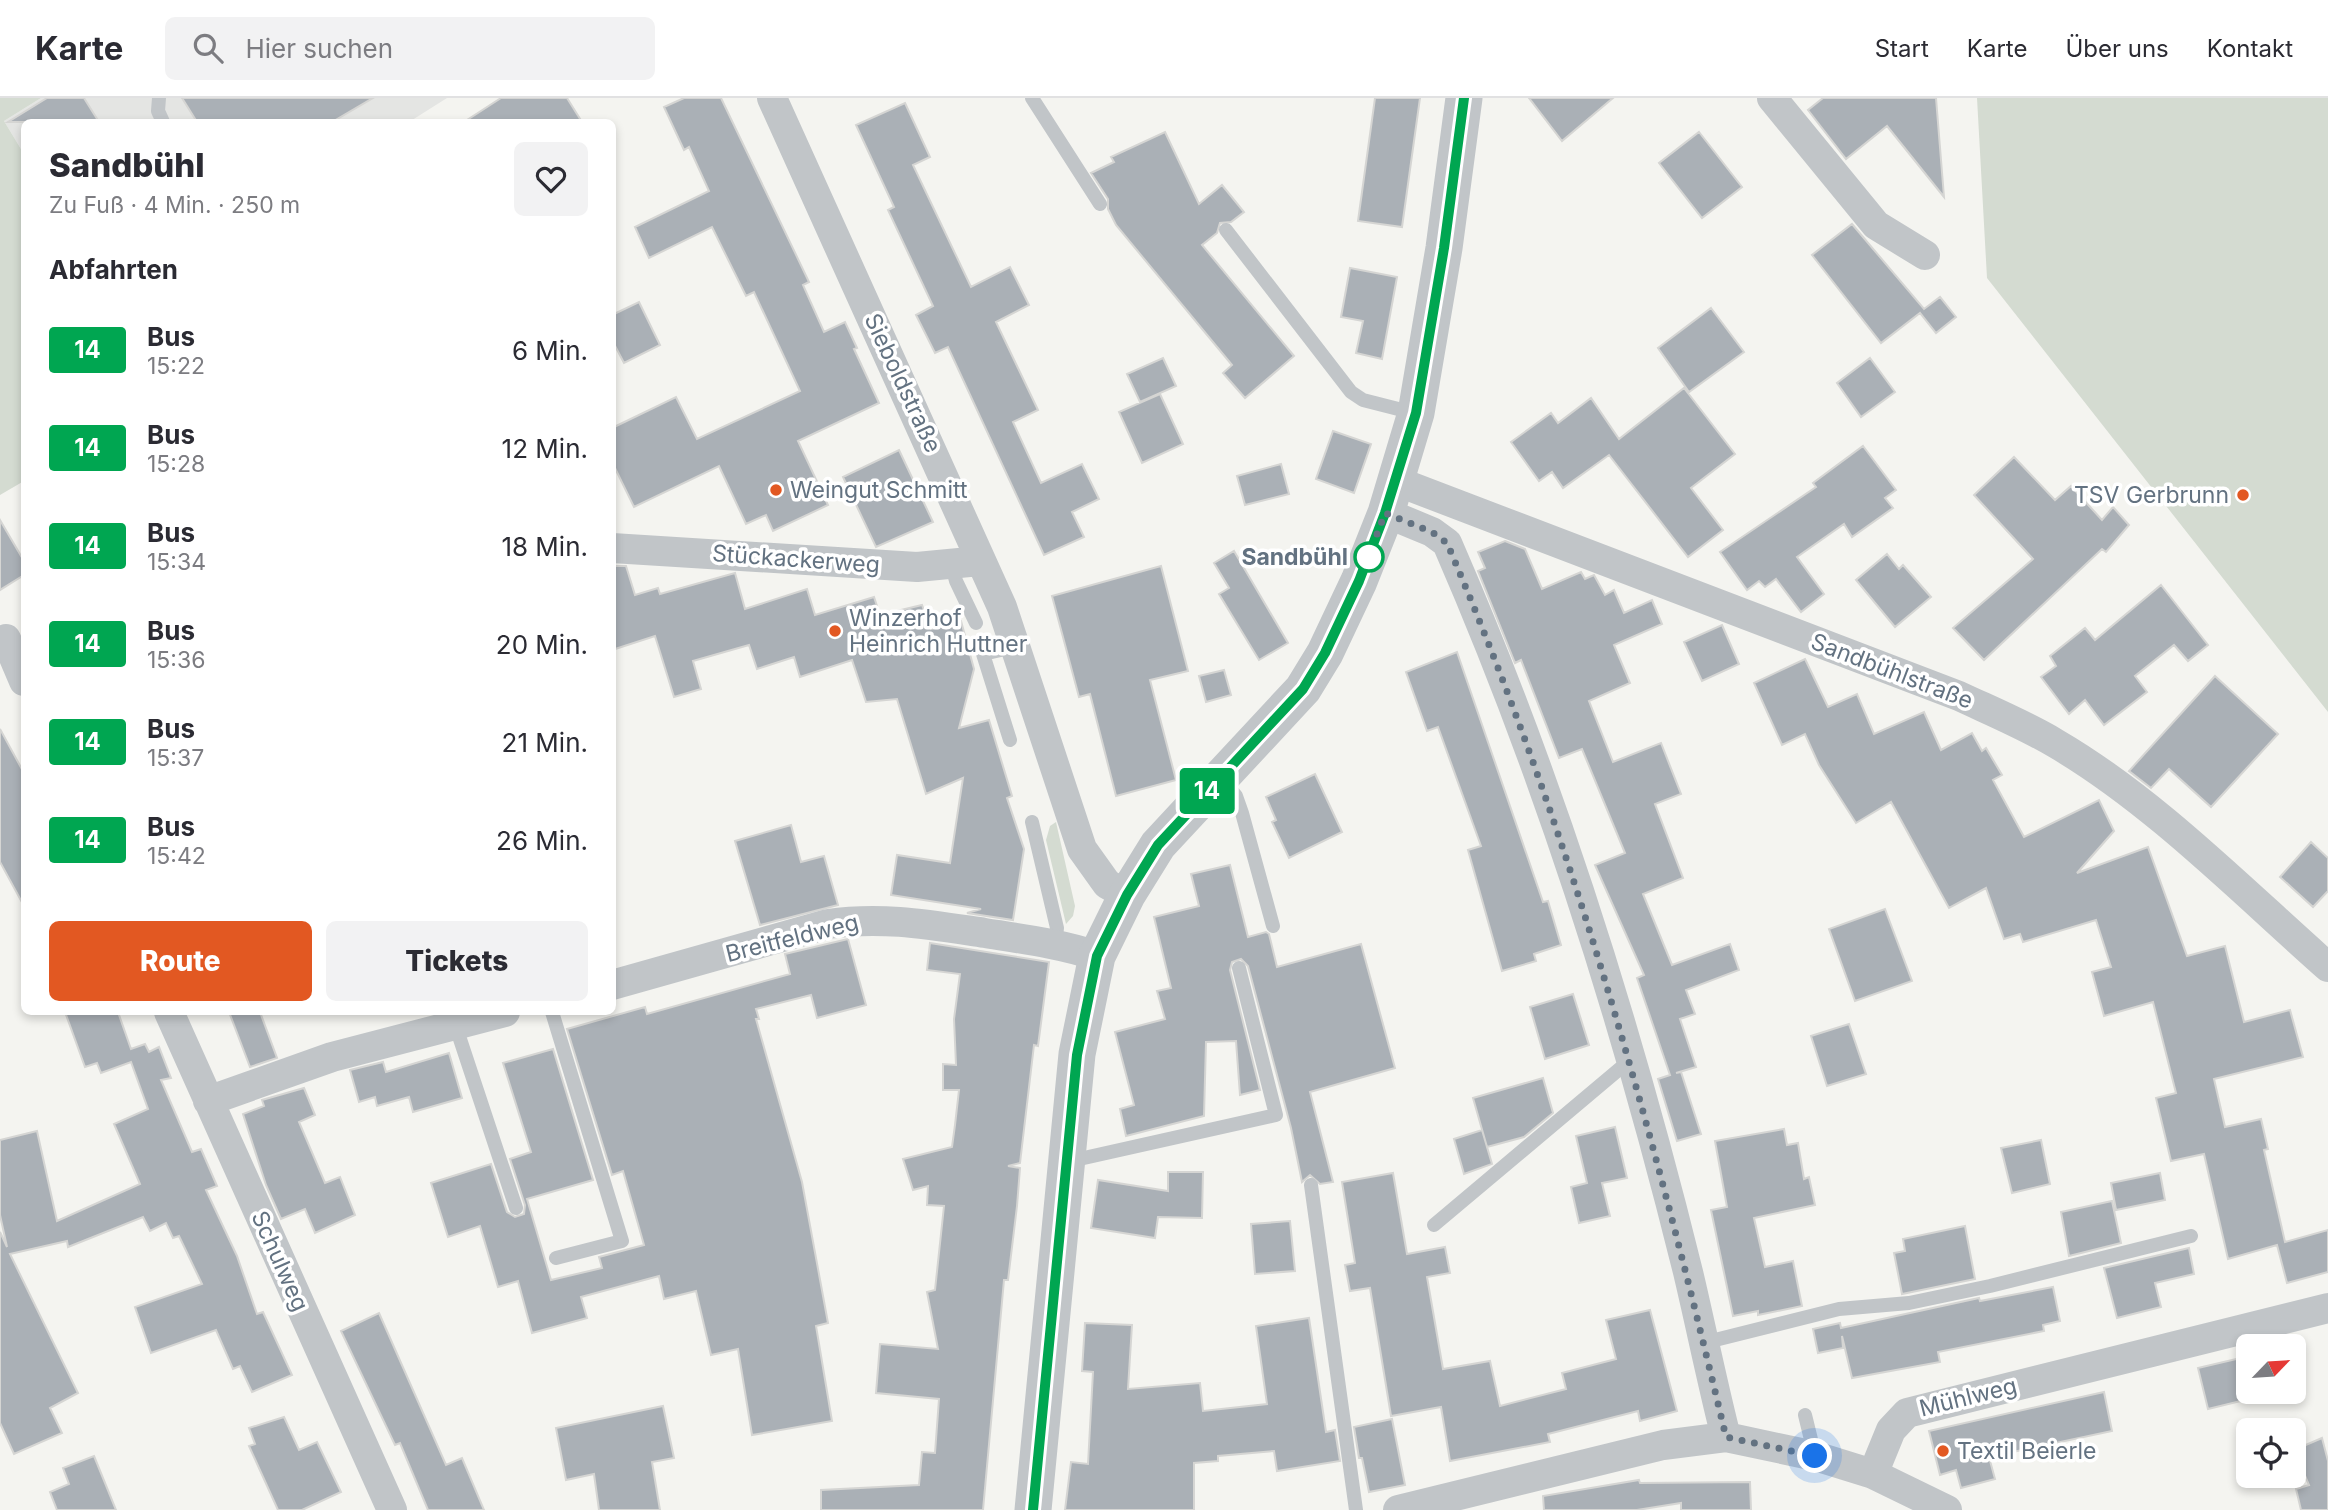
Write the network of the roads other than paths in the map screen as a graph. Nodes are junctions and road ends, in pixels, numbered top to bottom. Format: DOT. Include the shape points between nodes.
graph roads {
  1 [pos="159,98"];
  2 [pos="772,98"];
  3 [pos="1032,98"];
  4 [pos="1464,98"];
  5 [pos="1772,98"];
  6 [pos="162,119"];
  7 [pos="1100,204"];
  8 [pos="1226,230"];
  9 [pos="1926,255"];
  10 [pos="1416,413"];
  11 [pos="1391,497"];
  12 [pos="616,548"];
  13 [pos="966,563"];
  14 [pos="976,623"];
  15 [pos="10,636"];
  16 [pos="1014,648"];
  17 [pos="21,671"];
  18 [pos="1010,740"];
  19 [pos="1220,777"];
  20 [pos="1032,822"];
  21 [pos="1127,895"];
  22 [pos="1273,926"];
  23 [pos="1055,945"];
  24 [pos="1097,956"];
  25 [pos="2328,967"];
  26 [pos="1239,968"];
  27 [pos="616,984"];
  28 [pos="170,1015"];
  29 [pos="491,1015"];
  30 [pos="553,1015"];
  31 [pos="455,1023"];
  32 [pos="1629,1061"];
  33 [pos="208,1101"];
  34 [pos="1065,1162"];
  35 [pos="1311,1185"];
  36 [pos="516,1208"];
  37 [pos="1434,1224"];
  38 [pos="2191,1236"];
  39 [pos="556,1258"];
  40 [pos="2328,1308"];
  41 [pos="1703,1343"];
  42 [pos="1805,1415"];
  43 [pos="1726,1437"];
  44 [pos="1815,1456"];
  45 [pos="1873,1474"];
  46 [pos="1473,1502"];
  47 [pos="392,1510"];
  48 [pos="1033,1510"];
  49 [pos="1356,1510"];
  50 [pos="1398,1510"];
  51 [pos="1947,1510"];
  1 -- 6 [label="lane"];
  2 -- 13 [label="street, Sieboldstraße" via="944,473"];
  3 -- 7 [label="lane"];
  4 -- 10 [label="street"];
  5 -- 9 [label="street" via="1875,225"];
  8 -- 10 [label="lane" via="1352,392 1363,400"];
  10 -- 11 [label="street"];
  11 -- 19 [label="street" via="1359,581 1311,677 1282,715"];
  11 -- 25 [label="street, Sandbühlstraße" via="1959,696 2057,743 2158,817"];
  11 -- 32 [label="street" via="1447,543 1553,814"];
  12 -- 13 [label="street, Stückackerweg" via="917,567"];
  13 -- 14 [label="lane" via="956,581"];
  13 -- 16 [label="street, Sieboldstraße" via="1002,607"];
  15 -- 17 [label="street"];
  16 -- 18 [label="lane" via="983,654"];
  16 -- 21 [label="street, Sieboldstraße" via="1082,849 1107,884"];
  19 -- 21 [label="street" via="1158,845"];
  19 -- 22 [label="lane" via="1236,796"];
  20 -- 23 [label="lane" via="1057,928"];
  21 -- 24 [label="street"];
  23 -- 24 [label="street, Breitfeldweg"];
  23 -- 27 [label="street, Breitfeldweg" via="896,919 864,919 828,924"];
  24 -- 34 [label="street" via="1077,1055"];
  26 -- 34 [label="lane" via="1276,1115"];
  28 -- 33 [label="street, Schulweg"];
  29 -- 31 [label="street"];
  30 -- 39 [label="lane" via="622,1241"];
  31 -- 33 [label="street" via="332,1057"];
  31 -- 36 [label="lane"];
  32 -- 37 [label="lane"];
  32 -- 41 [label="street"];
  33 -- 47 [label="street, Schulweg"];
  34 -- 48 [label="street"];
  35 -- 49 [label="lane"];
  38 -- 41 [label="lane" via="1990,1286 1909,1303 1839,1309"];
  40 -- 45 [label="street, Mühlweg" via="1908,1413 1891,1430"];
  41 -- 43 [label="street"];
  42 -- 44 [label="lane"];
  43 -- 44 [label="street"];
  43 -- 46 [label="street" via="1663,1445"];
  44 -- 45 [label="street"];
  45 -- 51 [label="street"];
  46 -- 50 [label="street"];
}
